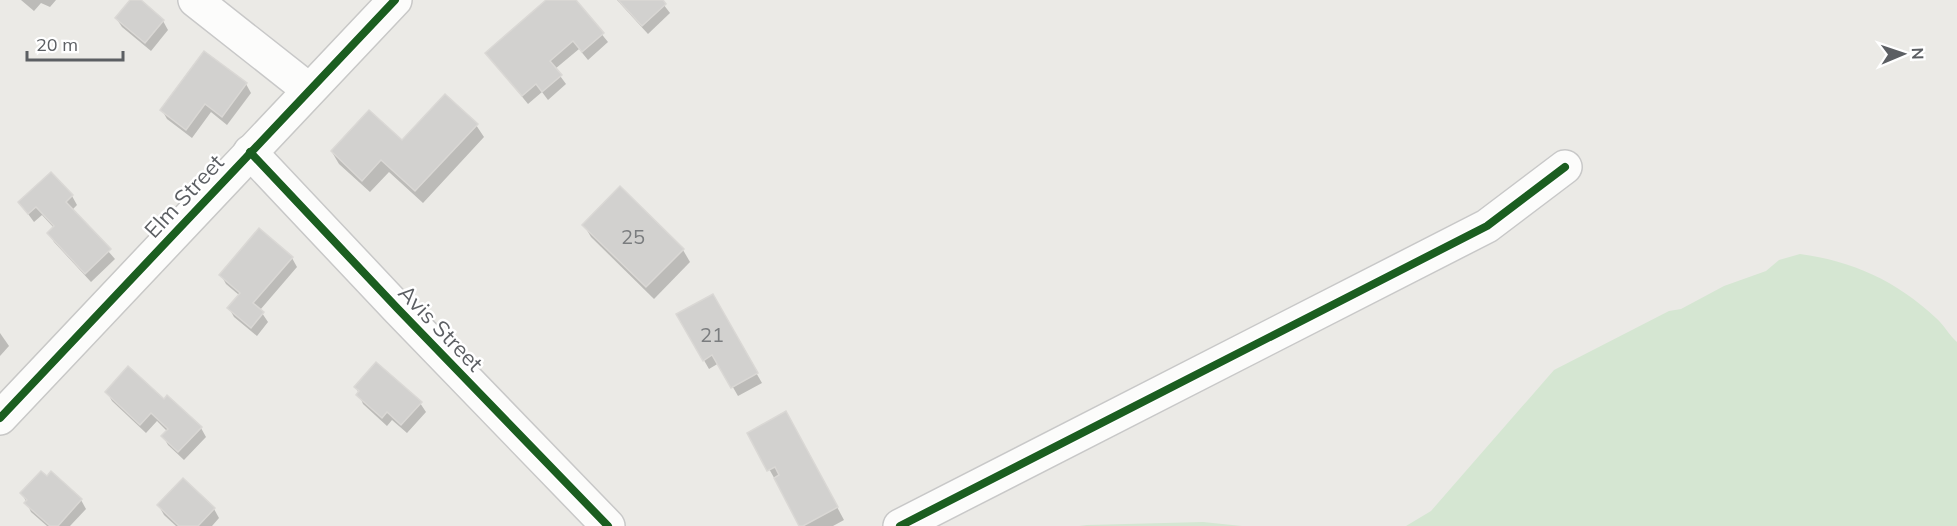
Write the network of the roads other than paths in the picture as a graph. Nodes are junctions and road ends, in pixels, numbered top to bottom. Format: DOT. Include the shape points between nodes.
graph roads {
  1 [pos="195,0"];
  2 [pos="395,0"];
  3 [pos="309,90"];
  4 [pos="250,152"];
  5 [pos="1565,167"];
  6 [pos="0,418"];
  7 [pos="608,526"];
  8 [pos="900,526"];
  1 -- 3 [label="street"];
  2 -- 3 [label="street, Elm Street"];
  3 -- 4 [label="street, Elm Street"];
  4 -- 6 [label="street, Elm Street"];
  4 -- 7 [label="street, Avis Street"];
  5 -- 8 [label="street" via="1487,226"];
}
